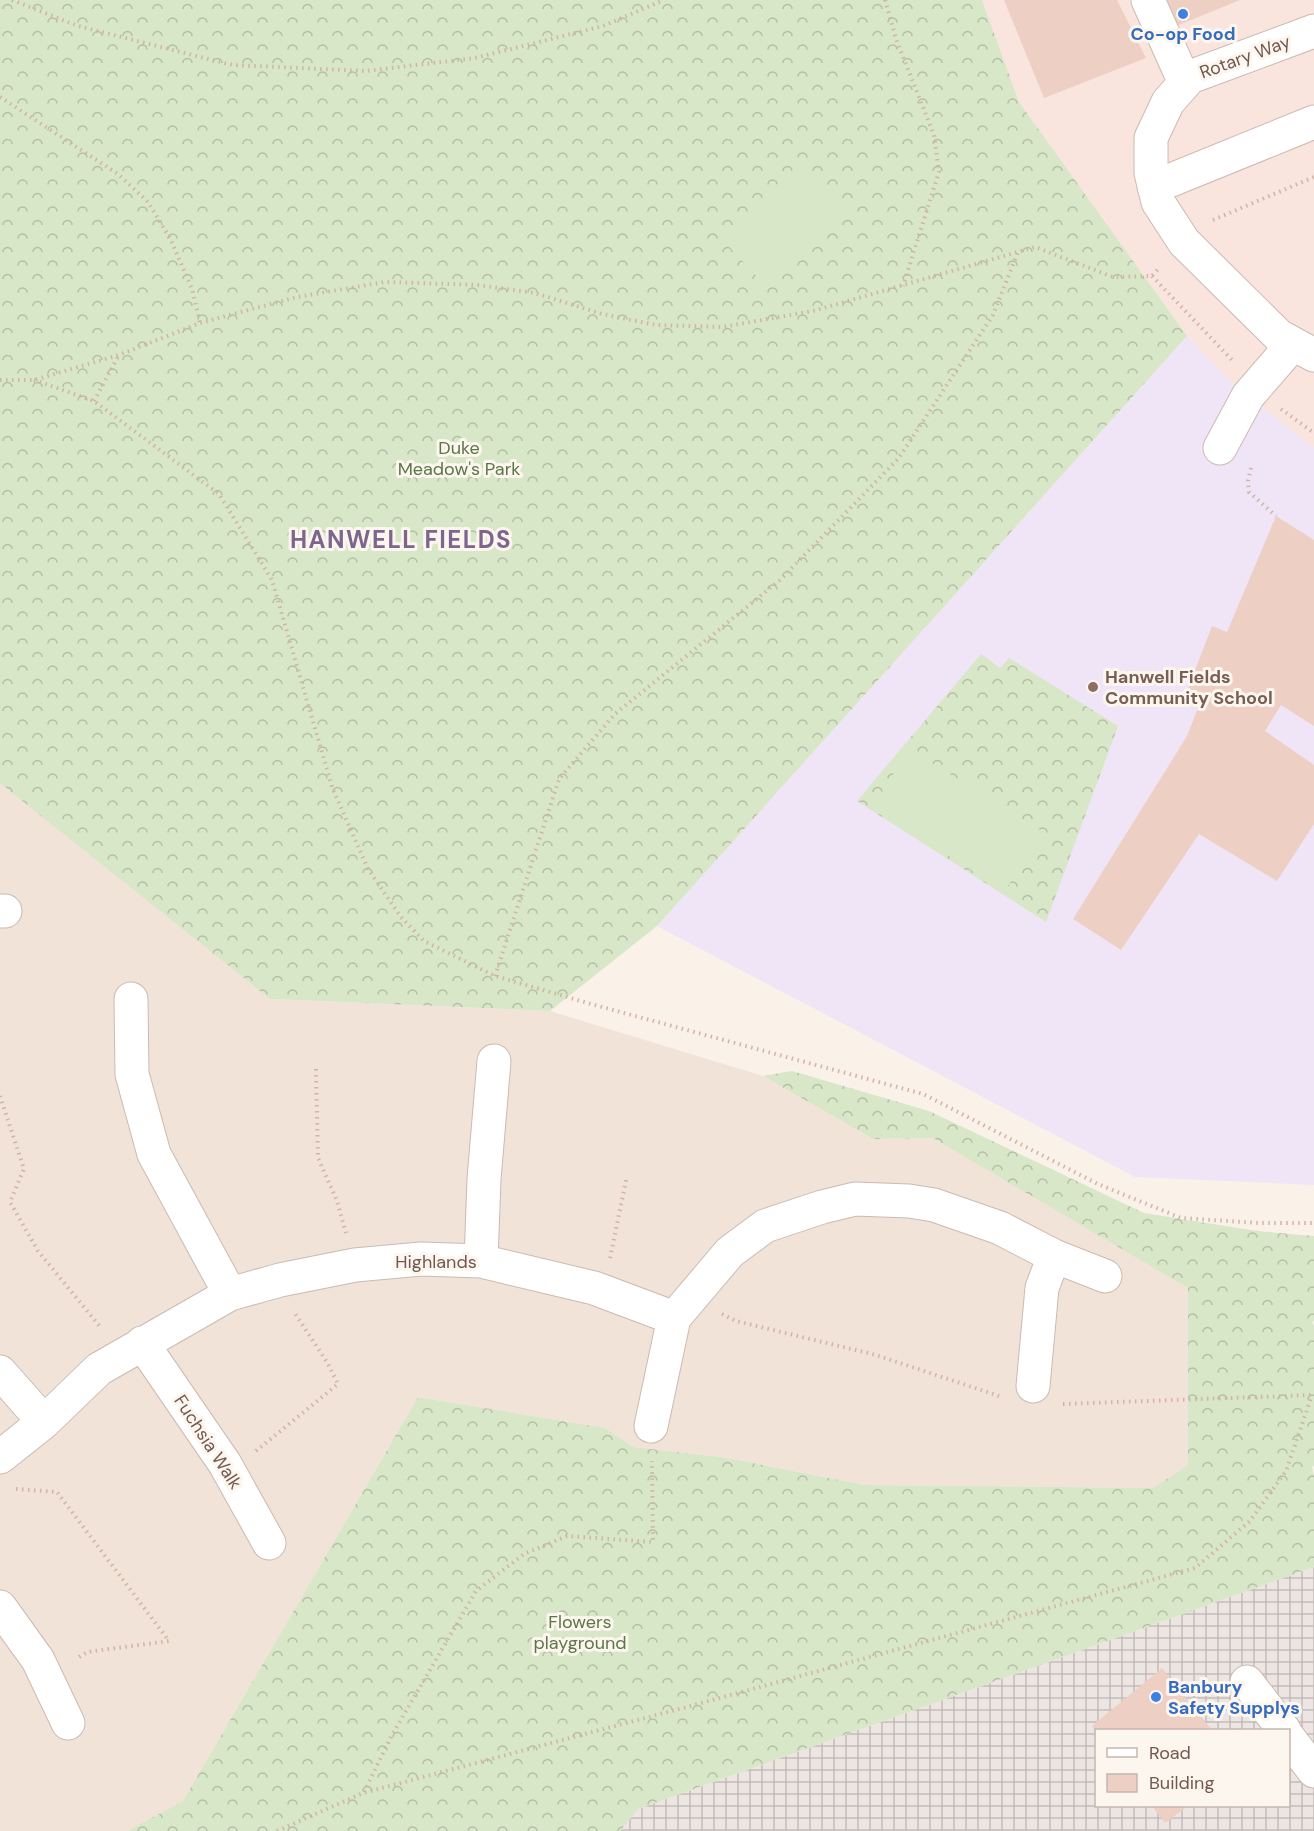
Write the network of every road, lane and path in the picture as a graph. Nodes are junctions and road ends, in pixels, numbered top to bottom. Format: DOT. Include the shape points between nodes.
graph roads {
  1 [pos="12,0"];
  2 [pos="664,0"];
  3 [pos="885,0"];
  4 [pos="1148,0"];
  5 [pos="1314,31"];
  6 [pos="1185,82"];
  7 [pos="0,97"];
  8 [pos="1314,122"];
  9 [pos="1314,177"];
  10 [pos="1154,187"];
  11 [pos="1184,242"];
  12 [pos="1018,252"];
  13 [pos="1152,276"];
  14 [pos="903,286"];
  15 [pos="200,323"];
  16 [pos="1304,349"];
  17 [pos="119,355"];
  18 [pos="0,380"];
  19 [pos="34,380"];
  20 [pos="1257,386"];
  21 [pos="94,401"];
  22 [pos="1275,418"];
  23 [pos="1314,433"];
  24 [pos="1220,448"];
  25 [pos="1253,459"];
  26 [pos="1276,516"];
  27 [pos="495,976"];
  28 [pos="131,999"];
  29 [pos="494,1061"];
  30 [pos="316,1069"];
  31 [pos="0,1096"];
  32 [pos="627,1176"];
  33 [pos="1314,1223"];
  34 [pos="1054,1256"];
  35 [pos="481,1261"];
  36 [pos="355,1265"];
  37 [pos="1105,1276"];
  38 [pos="274,1282"];
  39 [pos="603,1291"];
  40 [pos="230,1294"];
  41 [pos="674,1318"];
  42 [pos="133,1348"];
  43 [pos="0,1372"];
  44 [pos="1033,1386"];
  45 [pos="1314,1395"];
  46 [pos="44,1422"];
  47 [pos="651,1426"];
  48 [pos="0,1457"];
  49 [pos="228,1469"];
  50 [pos="13,1488"];
  51 [pos="269,1543"];
  52 [pos="0,1607"];
  53 [pos="47,1679"];
  54 [pos="1247,1682"];
  55 [pos="68,1723"];
  56 [pos="1282,1729"];
  57 [pos="1290,1740"];
  58 [pos="1314,1771"];
  59 [pos="363,1793"];
  60 [pos="277,1831"];
  1 -- 2 [label="path" via="78,26 232,65 366,70 476,58 603,26"];
  3 -- 14 [label="path" via="934,135 939,172"];
  4 -- 6 [label="street"];
  5 -- 6 [label="street, Rotary Way"];
  6 -- 10 [label="street, Rotary Way" via="1168,102 1151,138"];
  7 -- 15 [label="path" via="118,174 148,202 170,238 192,289"];
  8 -- 10 [label="street"];
  9 -- 11 [label="path" via="1212,221"];
  10 -- 11 [label="street, Rotary Way" via="1158,202"];
  11 -- 13 [label="path"];
  11 -- 16 [label="street, Rotary Way" via="1280,336"];
  12 -- 13 [label="path" via="1035,247 1113,278"];
  12 -- 14 [label="path"];
  12 -- 27 [label="path" via="993,315 898,459 780,580 615,714 559,779"];
  13 -- 20 [label="path"];
  14 -- 15 [label="path" via="813,311 722,327 656,325 602,314 535,293 478,285 385,282 297,297"];
  15 -- 17 [label="path"];
  16 -- 20 [label="street"];
  17 -- 19 [label="path"];
  17 -- 21 [label="path"];
  18 -- 19 [label="path"];
  19 -- 21 [label="path"];
  20 -- 24 [label="street"];
  21 -- 27 [label="path" via="219,494 272,580 332,787 368,869 401,917 424,941"];
  22 -- 23 [label="path" via="1280,408"];
  25 -- 26 [label="path" via="1249,492"];
  27 -- 33 [label="path" via="923,1094 1098,1184 1181,1218"];
  28 -- 40 [label="street" via="132,1074 154,1154"];
  29 -- 35 [label="street"];
  30 -- 36 [label="path" via="318,1158 337,1201"];
  31 -- 42 [label="path" via="24,1169 10,1202 38,1251 81,1305"];
  32 -- 39 [label="path"];
  34 -- 37 [label="street"];
  34 -- 41 [label="street" via="1000,1228 934,1206 855,1199 765,1226 730,1252"];
  34 -- 44 [label="street" via="1042,1288"];
  35 -- 36 [label="street, Highlands" via="421,1259"];
  35 -- 39 [label="street, Highlands"];
  36 -- 38 [label="street, Highlands"];
  38 -- 40 [label="street, Highlands"];
  38 -- 49 [label="path" via="338,1384 265,1445"];
  39 -- 41 [label="street, Highlands"];
  40 -- 42 [label="street, Highlands"];
  41 -- 47 [label="street"];
  42 -- 46 [label="street, Highlands" via="99,1369"];
  42 -- 49 [label="street, Fuchsia Walk"];
  43 -- 46 [label="street"];
  45 -- 59 [label="path" via="1286,1471 1250,1521 1196,1568"];
  46 -- 48 [label="street, Highlands"];
  47 -- 59 [label="path" via="653,1542 567,1536 524,1554 476,1591"];
  49 -- 51 [label="street, Fuchsia Walk"];
  50 -- 53 [label="path" via="57,1492 169,1641 87,1652"];
  52 -- 53 [label="street"];
  53 -- 55 [label="street"];
  54 -- 56 [label="street"];
  57 -- 58 [label="street"];
  59 -- 60 [label="path"];
}
